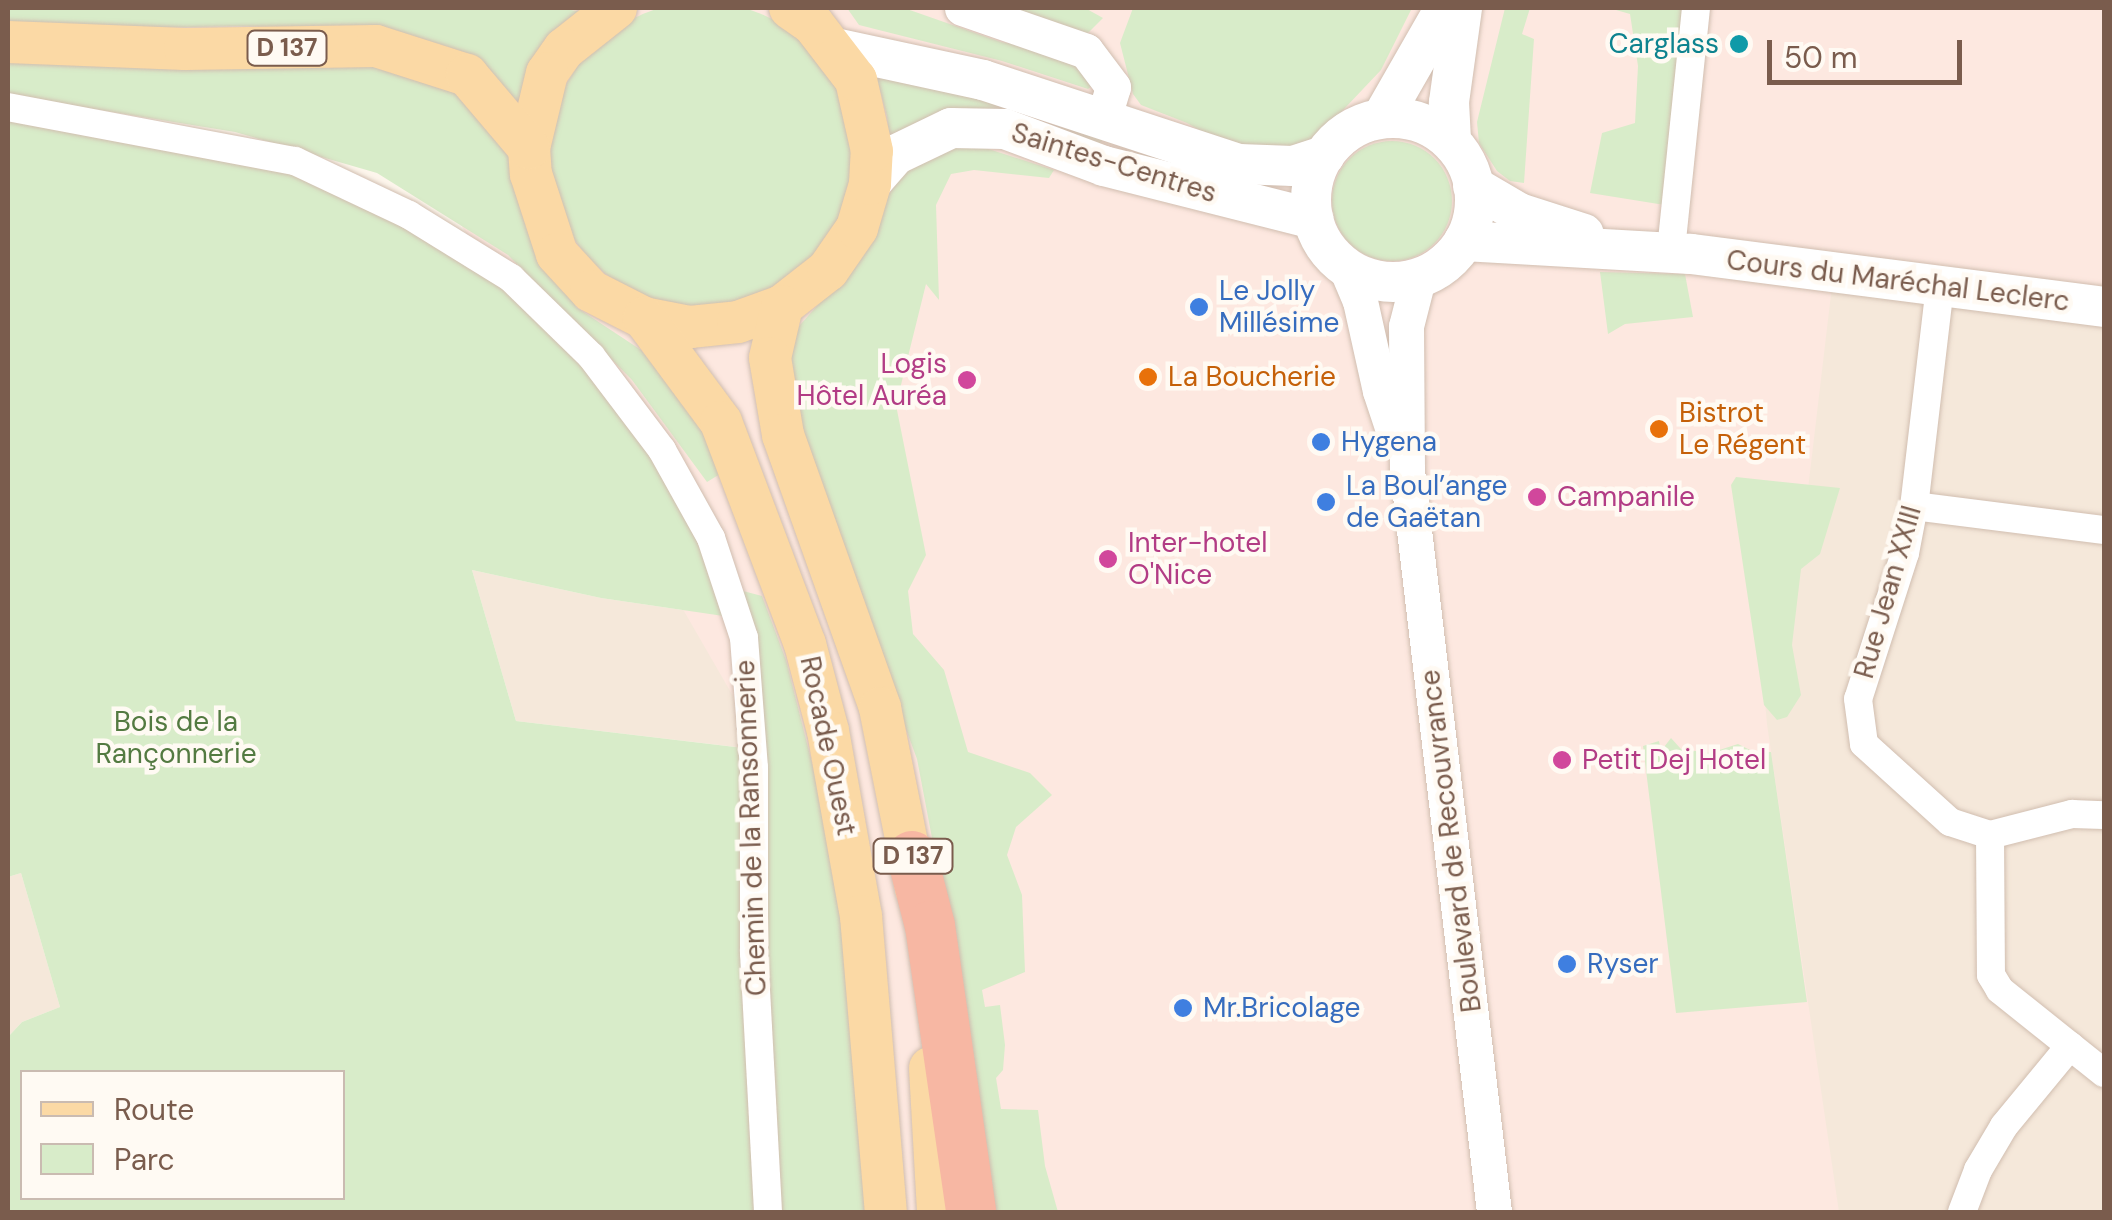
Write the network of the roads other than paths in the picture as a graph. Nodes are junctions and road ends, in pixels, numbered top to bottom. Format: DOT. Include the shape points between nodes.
graph roads {
  1 [pos="616,8"];
  2 [pos="790,8"];
  3 [pos="962,8"];
  4 [pos="1445,8"];
  5 [pos="1462,8"];
  6 [pos="1696,8"];
  7 [pos="8,42"];
  8 [pos="835,48"];
  9 [pos="8,108"];
  10 [pos="1104,116"];
  11 [pos="1382,118"];
  12 [pos="1451,140"];
  13 [pos="529,148"];
  14 [pos="1324,156"];
  15 [pos="870,184"];
  16 [pos="1473,186"];
  17 [pos="1313,219"];
  18 [pos="1464,241"];
  19 [pos="1681,252"];
  20 [pos="1346,268"];
  21 [pos="1418,279"];
  22 [pos="1940,286"];
  23 [pos="782,306"];
  24 [pos="2104,307"];
  25 [pos="644,318"];
  26 [pos="1407,470"];
  27 [pos="1914,506"];
  28 [pos="2104,530"];
  29 [pos="2104,815"];
  30 [pos="1990,835"];
  31 [pos="912,856"];
  32 [pos="2070,1046"];
  33 [pos="2104,1073"];
  34 [pos="768,1212"];
  35 [pos="886,1212"];
  36 [pos="938,1212"];
  37 [pos="971,1212"];
  38 [pos="1494,1212"];
  39 [pos="1962,1212"];
  1 -- 13 [label="main road" via="564,50 547,73"];
  2 -- 8 [label="main road"];
  3 -- 10 [label="street" via="1086,51 1113,87"];
  4 -- 11 [label="main road"];
  5 -- 12 [label="main road" via="1449,102"];
  6 -- 19 [label="street"];
  7 -- 13 [label="main road, D 137" via="185,49 376,46 467,75"];
  8 -- 10 [label="main road" via="983,80"];
  8 -- 15 [label="main road" via="856,80 867,118"];
  9 -- 34 [label="street, Chemin de la Ransonnerie" via="296,161 409,215 511,278 591,356 662,450 711,538 744,638"];
  10 -- 14 [label="main road" via="1239,164 1293,166"];
  11 -- 12 [label="main road" via="1407,118"];
  11 -- 14 [label="main road" via="1350,130"];
  12 -- 16 [label="main road"];
  13 -- 25 [label="main road" via="540,215 557,254 592,291"];
  14 -- 17 [label="main road" via="1313,181"];
  15 -- 17 [label="main road, Saintes-Centres" via="895,155 951,128 1005,129 1104,166"];
  15 -- 23 [label="main road" via="857,228 828,270"];
  16 -- 18 [label="main road" via="1475,215"];
  16 -- 19 [label="main road, Cours du Maréchal Leclerc" via="1502,206 1564,230"];
  17 -- 20 [label="main road"];
  18 -- 19 [label="main road, Cours du Maréchal Leclerc"];
  18 -- 21 [label="main road" via="1439,269"];
  19 -- 22 [label="main road, Cours du Maréchal Leclerc"];
  20 -- 21 [label="main road" via="1384,282"];
  20 -- 26 [label="street"];
  21 -- 26 [label="street" via="1406,326"];
  22 -- 24 [label="main road, Cours du Maréchal Leclerc"];
  22 -- 27 [label="street, Rue Jean XXIII"];
  23 -- 25 [label="main road" via="706,325"];
  23 -- 31 [label="main road, Rocade Ouest / D 137" via="770,358 783,435 880,708"];
  25 -- 35 [label="main road, Rocade Ouest / D 137" via="720,422 805,644 828,730 864,935"];
  26 -- 38 [label="street, Boulevard de Recouvrance"];
  27 -- 28 [label="street"];
  27 -- 30 [label="street, Rue Jean XXIII" via="1858,700 1864,744 1950,822"];
  29 -- 30 [label="street" via="2072,814"];
  30 -- 32 [label="street" via="1991,975 2000,990"];
  31 -- 36 [label="main road, Rocade Ouest / D 137"];
  31 -- 37 [label="highway" via="930,926"];
  32 -- 33 [label="street"];
  32 -- 39 [label="street" via="2004,1126"];
}
